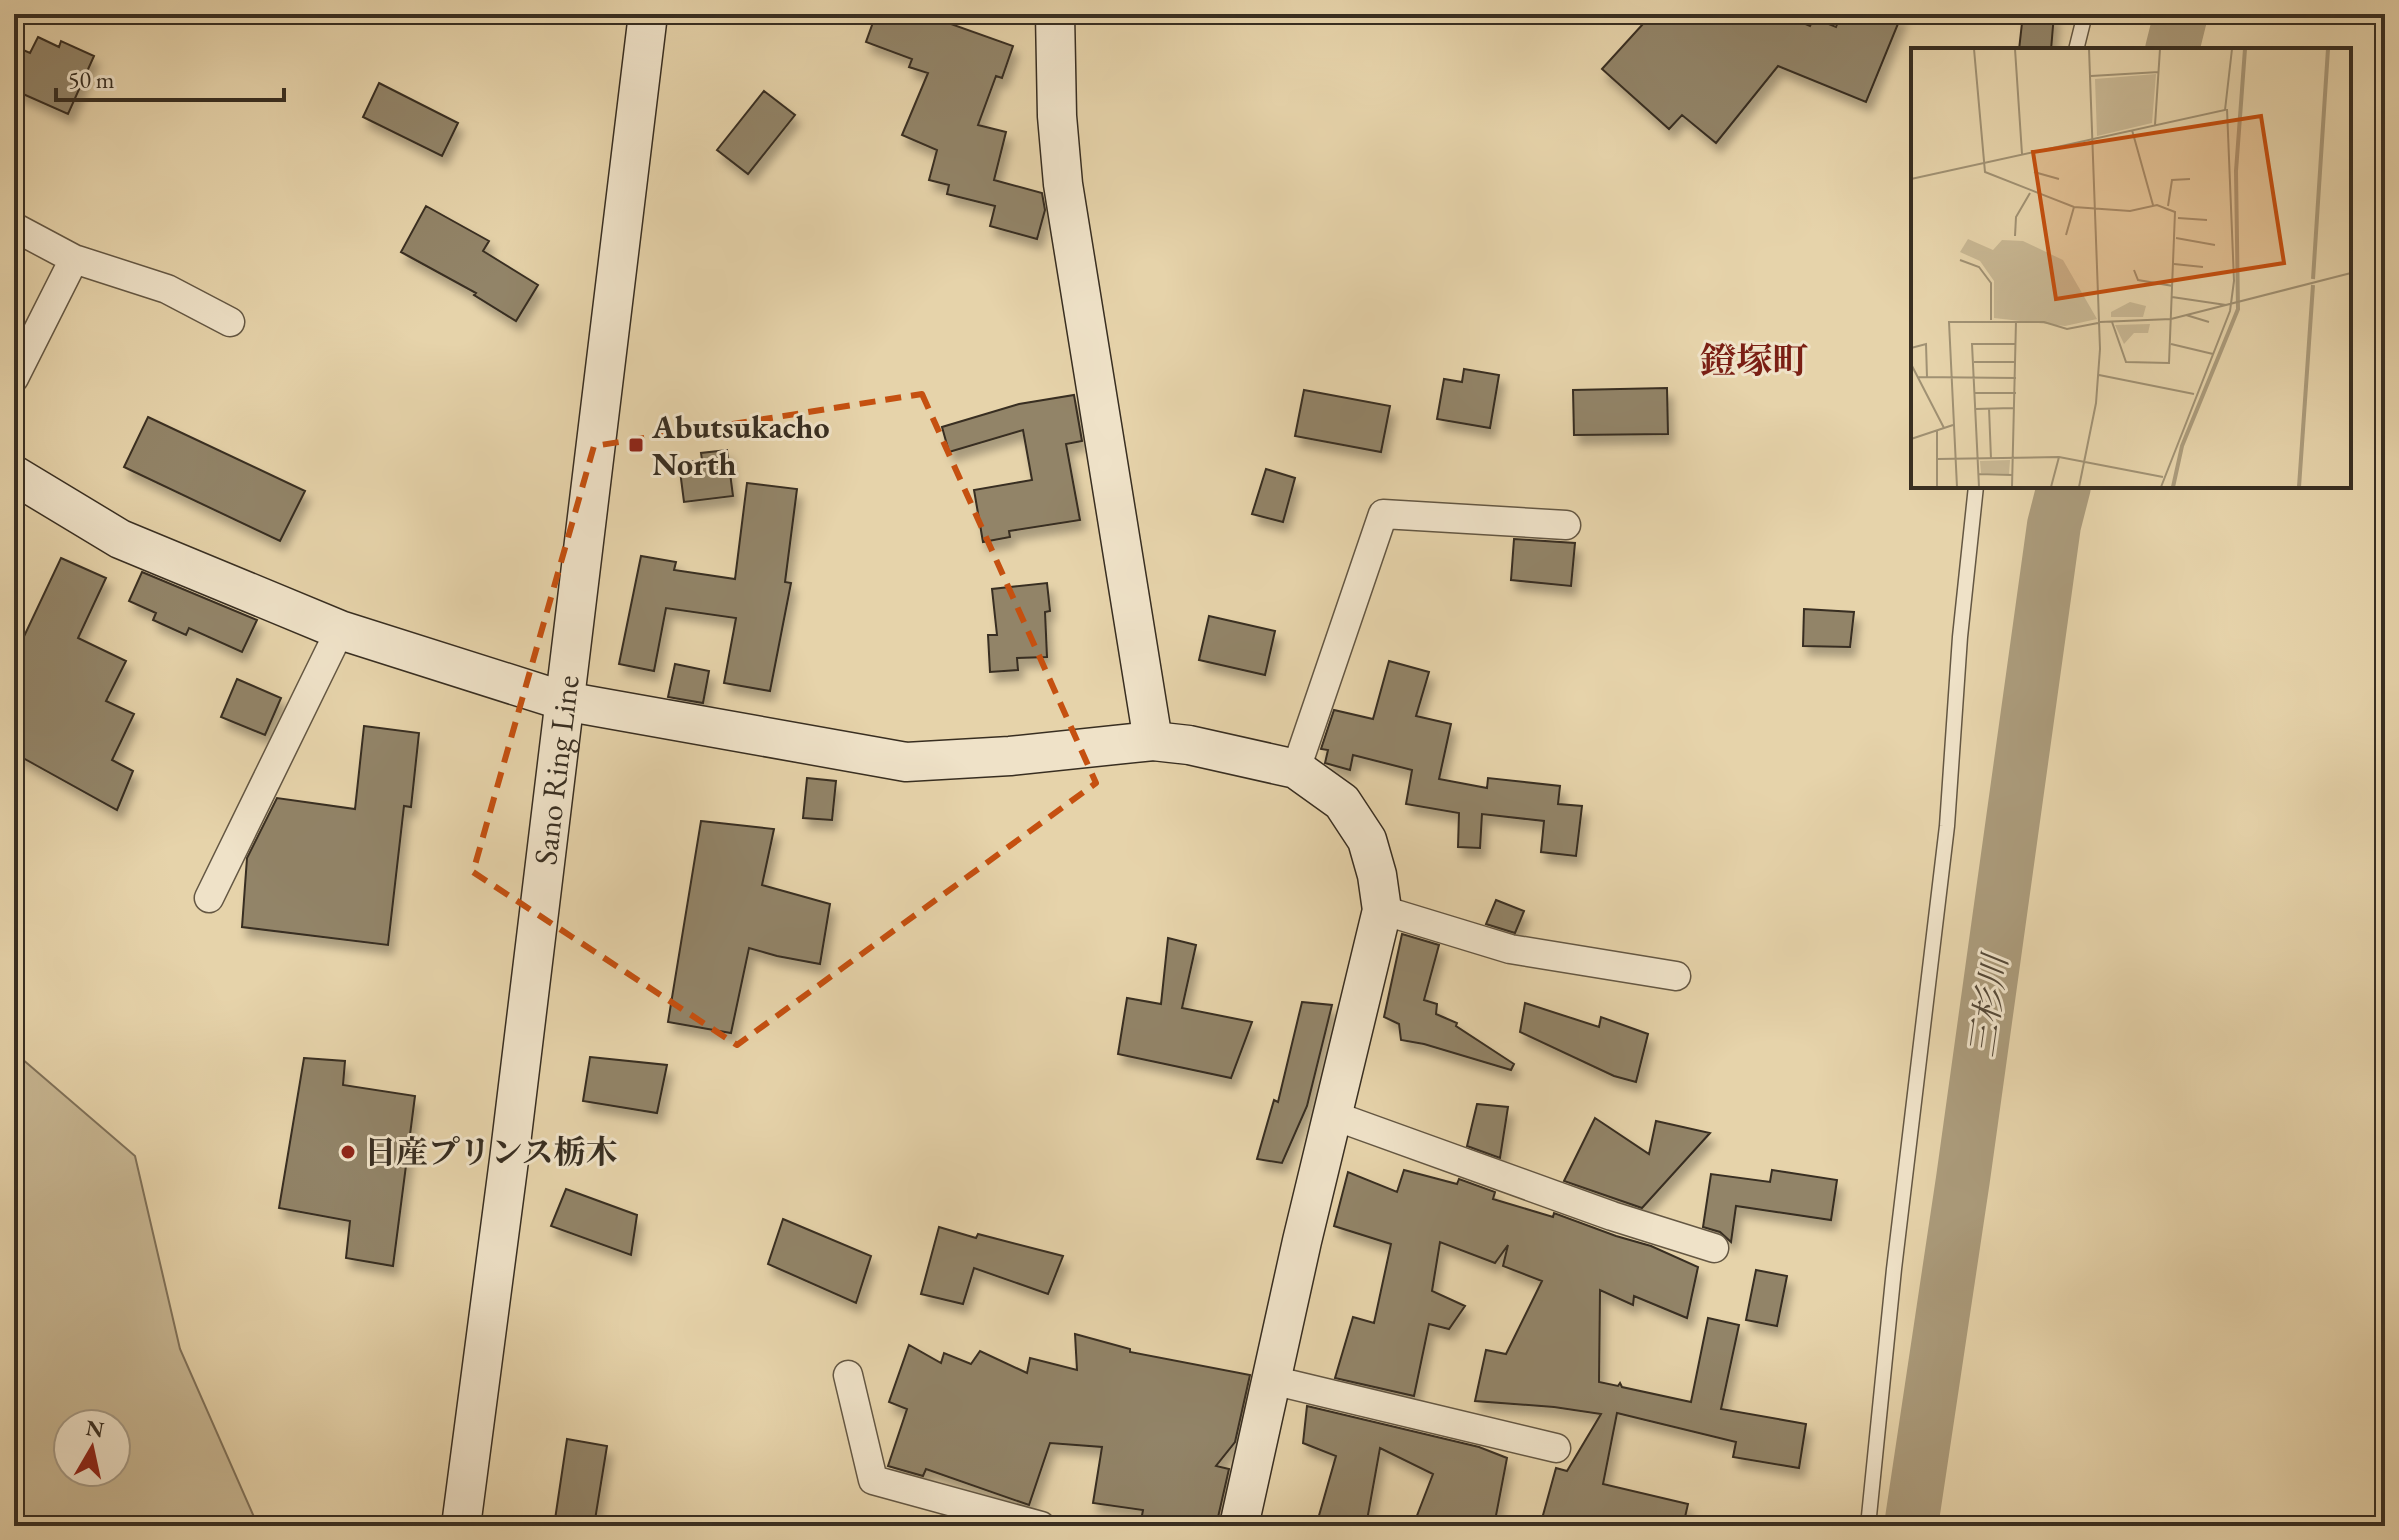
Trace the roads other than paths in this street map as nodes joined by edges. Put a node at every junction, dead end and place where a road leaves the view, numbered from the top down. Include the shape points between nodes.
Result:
1 (648, 14) edge
2 (1055, 14) edge
3 (2085, 14) edge
4 (2076, 48) edge
5 (14, 227) edge
6 (74, 259) junction
7 (230, 322) dead end
8 (14, 378) edge
9 (14, 475) edge
10 (1976, 488) edge
11 (1566, 525) dead end
12 (340, 630) junction
13 (564, 701) junction
14 (1153, 741) junction
15 (1296, 769) junction
16 (209, 898) dead end
17 (1382, 910) junction
18 (1676, 976) dead end
19 (1332, 1115) junction
20 (1714, 1248) dead end
21 (848, 1375) dead end
22 (1272, 1380) junction
23 (1556, 1448) dead end
24 (461, 1526) edge
25 (1041, 1526) edge
26 (1239, 1526) edge
27 (1868, 1526) edge

1 - 13 street, Sano Ring Line
2 - 14 street via 1063,184
3 - 4 lane
5 - 6 street
6 - 7 street via 167,289
6 - 8 street
9 - 12 street via 120,539
10 - 27 lane via 1947,826
11 - 15 street via 1383,514
12 - 13 street
12 - 16 street
13 - 14 street via 906,762
13 - 24 street, Sano Ring Line
14 - 15 street
15 - 17 street via 1342,802 1367,840
17 - 18 street via 1510,949
17 - 19 street
19 - 20 street
19 - 22 street
21 - 25 street via 873,1480
22 - 23 street
22 - 26 street

